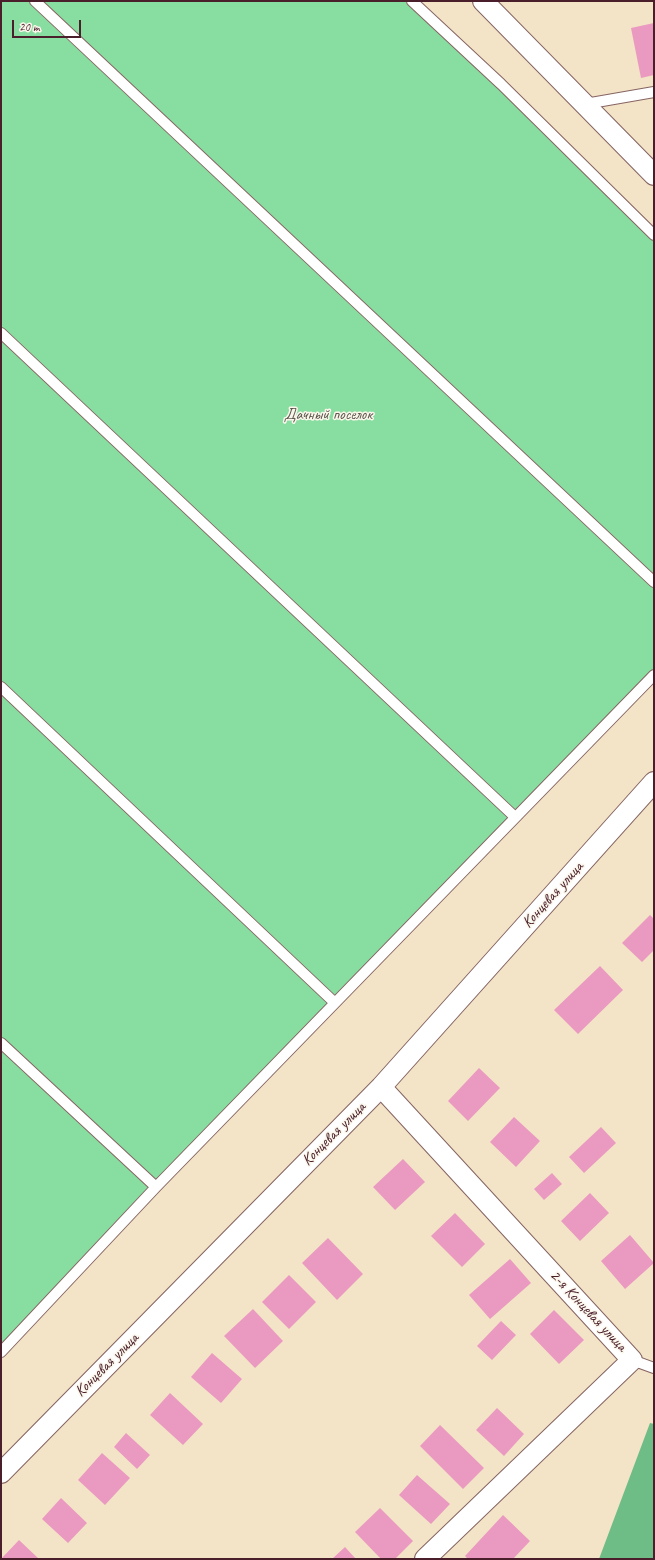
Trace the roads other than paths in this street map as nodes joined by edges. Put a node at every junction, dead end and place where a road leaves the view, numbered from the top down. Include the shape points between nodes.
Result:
1 (35, 1) edge
2 (412, 1) edge
3 (483, 1) edge
4 (654, 92) edge
5 (585, 104) junction
6 (654, 175) edge
7 (654, 235) edge
8 (1, 333) edge
9 (654, 582) edge
10 (654, 675) edge
11 (1, 687) edge
12 (654, 782) edge
13 (515, 817) junction
14 (335, 1003) junction
15 (1, 1043) edge
16 (381, 1087) junction
17 (156, 1187) junction
18 (1, 1352) edge
19 (632, 1360) junction
20 (654, 1368) edge
21 (1, 1473) edge
22 (425, 1559) edge

1 - 9 lane
2 - 7 lane via 501,84
3 - 5 street
4 - 5 lane
5 - 6 street
8 - 13 lane
10 - 13 lane
11 - 14 lane
12 - 16 street, Концевая улица
13 - 14 lane
14 - 17 lane
15 - 17 lane
16 - 19 street, 2-я Концевая улица
16 - 21 street, Концевая улица
17 - 18 lane
19 - 20 lane
19 - 22 street, 2-я Концевая улица

